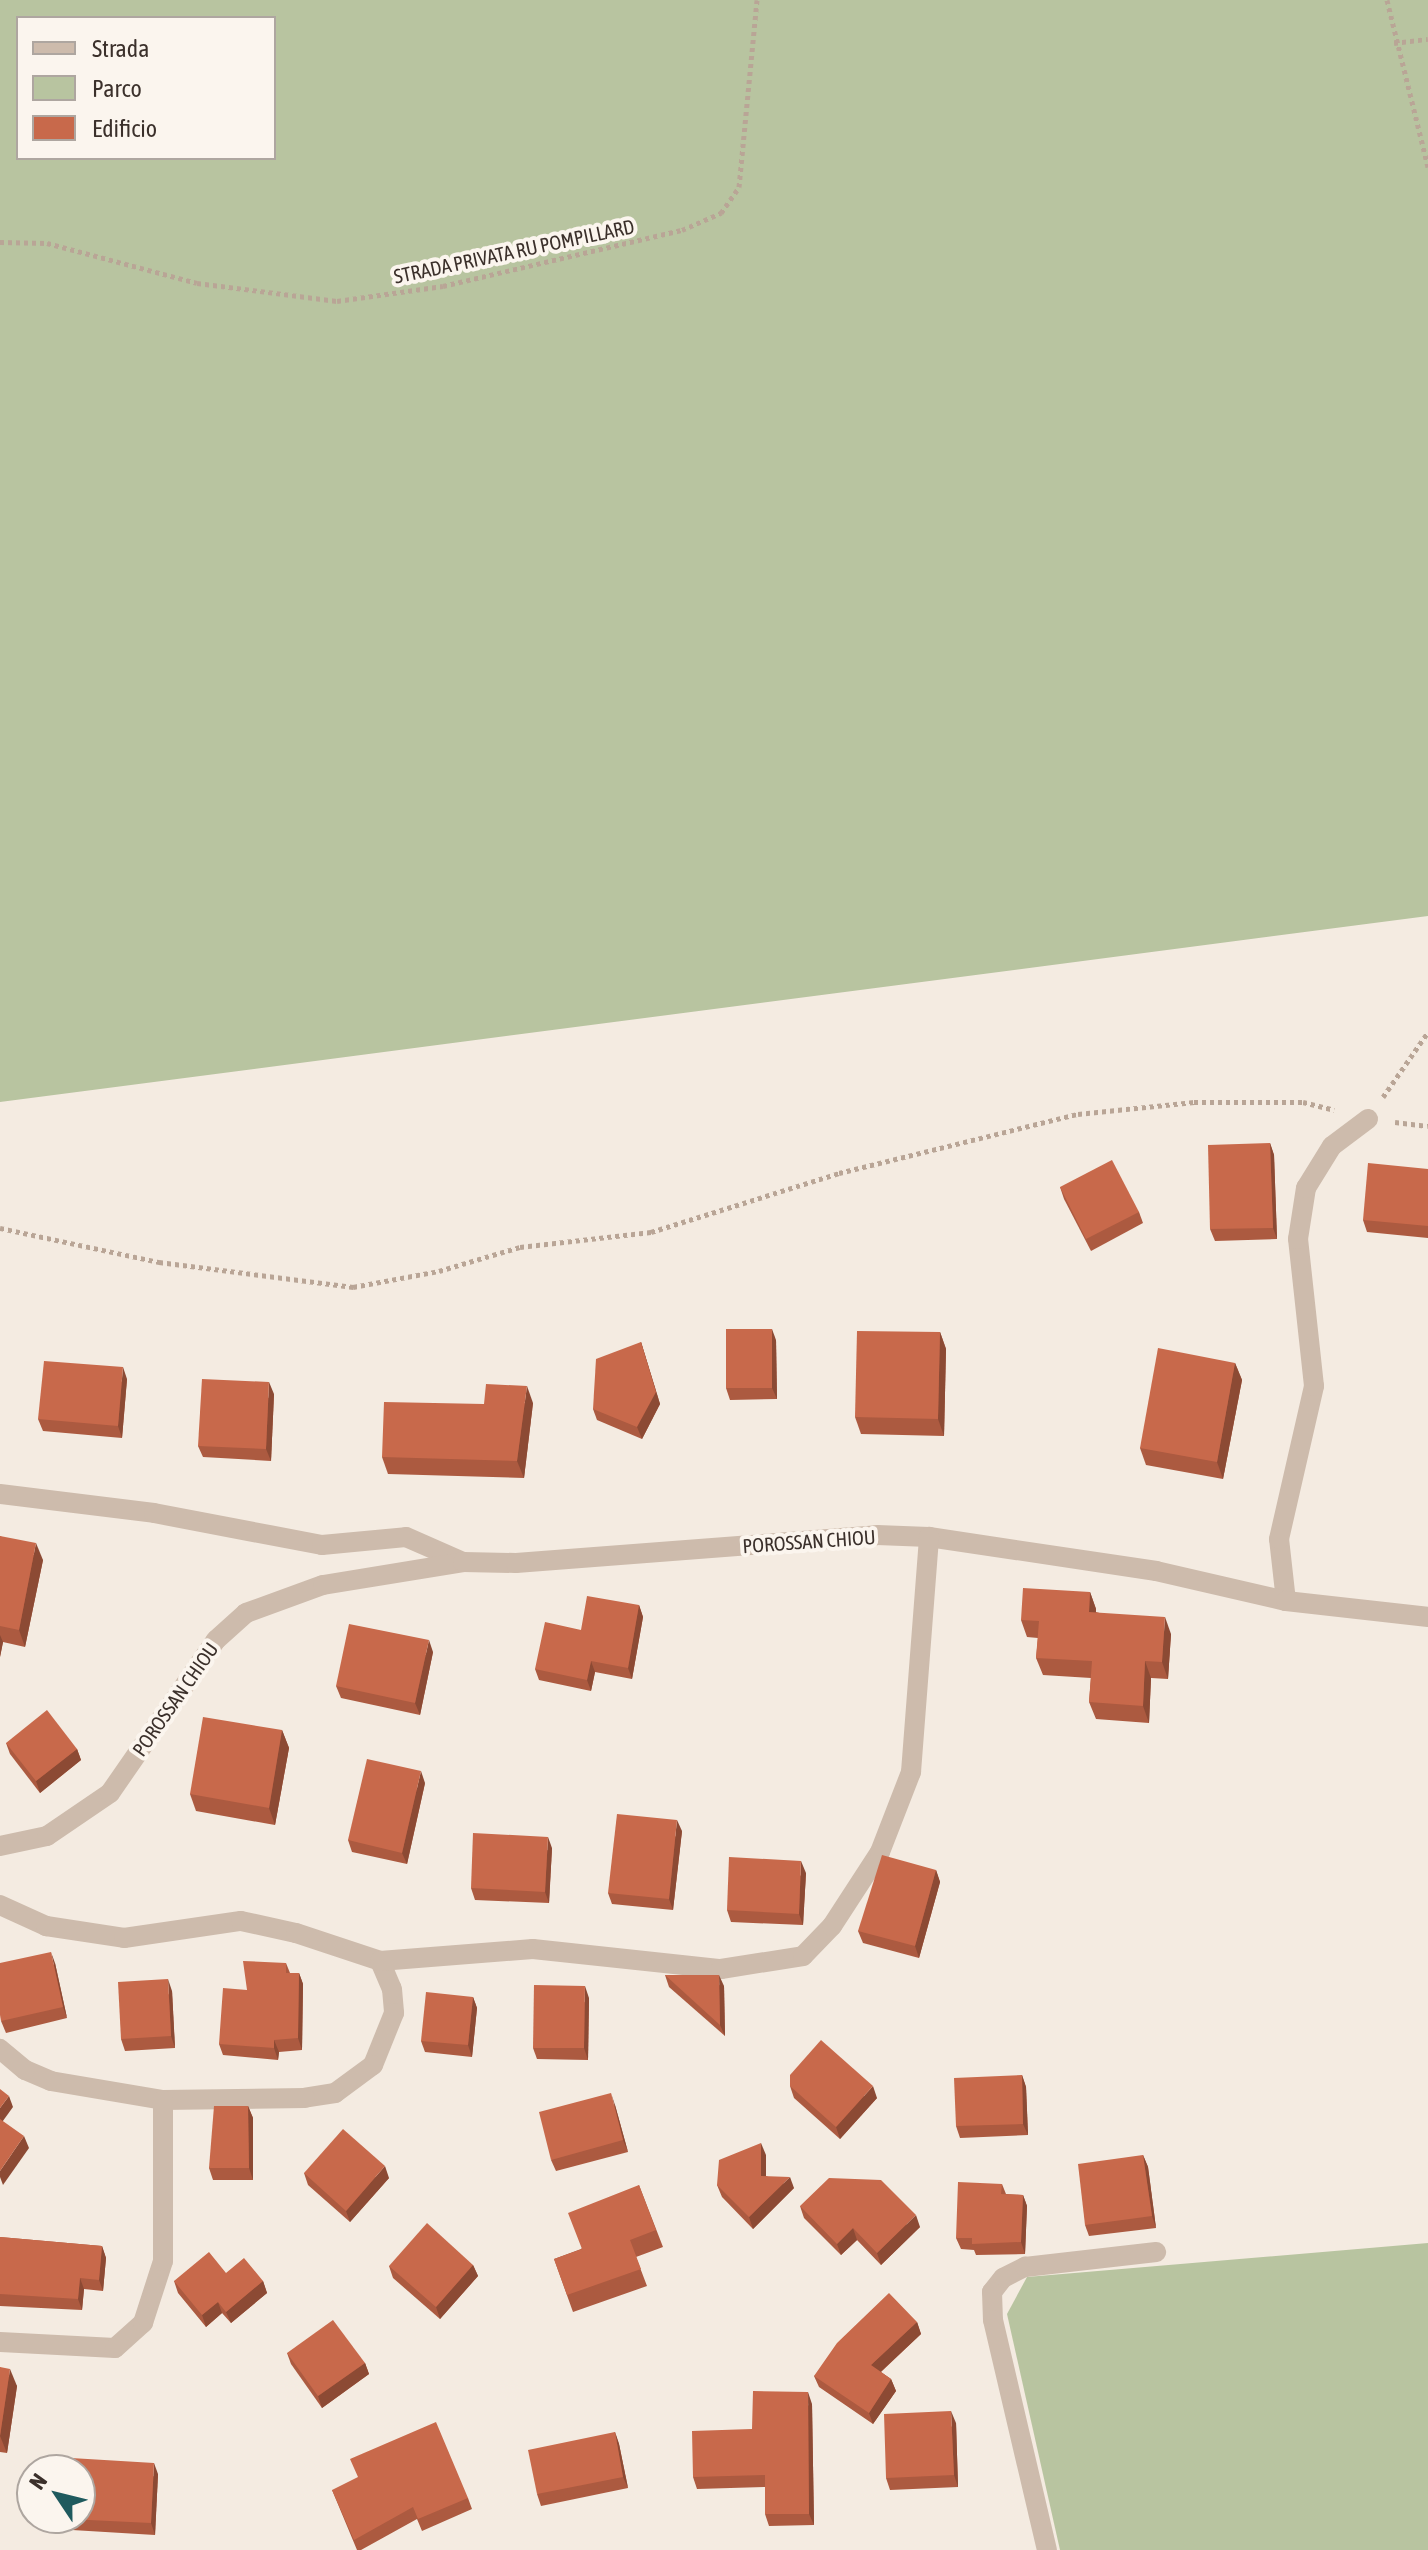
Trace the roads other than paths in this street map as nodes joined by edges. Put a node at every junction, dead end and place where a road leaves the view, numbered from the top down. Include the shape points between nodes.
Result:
1 (1368, 1119) road end
2 (0, 1494) edge
3 (929, 1537) junction
4 (463, 1562) junction
5 (1286, 1601) junction
6 (1428, 1617) edge
7 (0, 1846) edge
8 (0, 1905) edge
9 (380, 1961) junction
10 (0, 2049) edge
11 (163, 2100) junction
12 (1156, 2252) dead end
13 (0, 2342) edge
14 (1047, 2550) edge

1 - 5 street via 1332,1146 1306,1188 1298,1239 1314,1386 1281,1524
2 - 4 street, POROSSAN CHIOU via 154,1513 322,1545 406,1537
3 - 4 street, POROSSAN CHIOU via 877,1535 516,1563
3 - 5 street, POROSSAN CHIOU via 1156,1571
3 - 9 street via 911,1772 880,1852 832,1926 803,1956 721,1969 533,1949
4 - 7 street, POROSSAN CHIOU via 323,1585 246,1613 216,1640 110,1793 47,1836
5 - 6 street, POROSSAN CHIOU
8 - 9 street via 46,1926 124,1938 241,1921
9 - 11 street via 392,1989 394,2013 373,2065 335,2093
10 - 11 street via 25,2070 51,2081
11 - 13 street via 163,2261 143,2323 115,2348
12 - 14 street via 1025,2267 1003,2278 992,2292 993,2320

